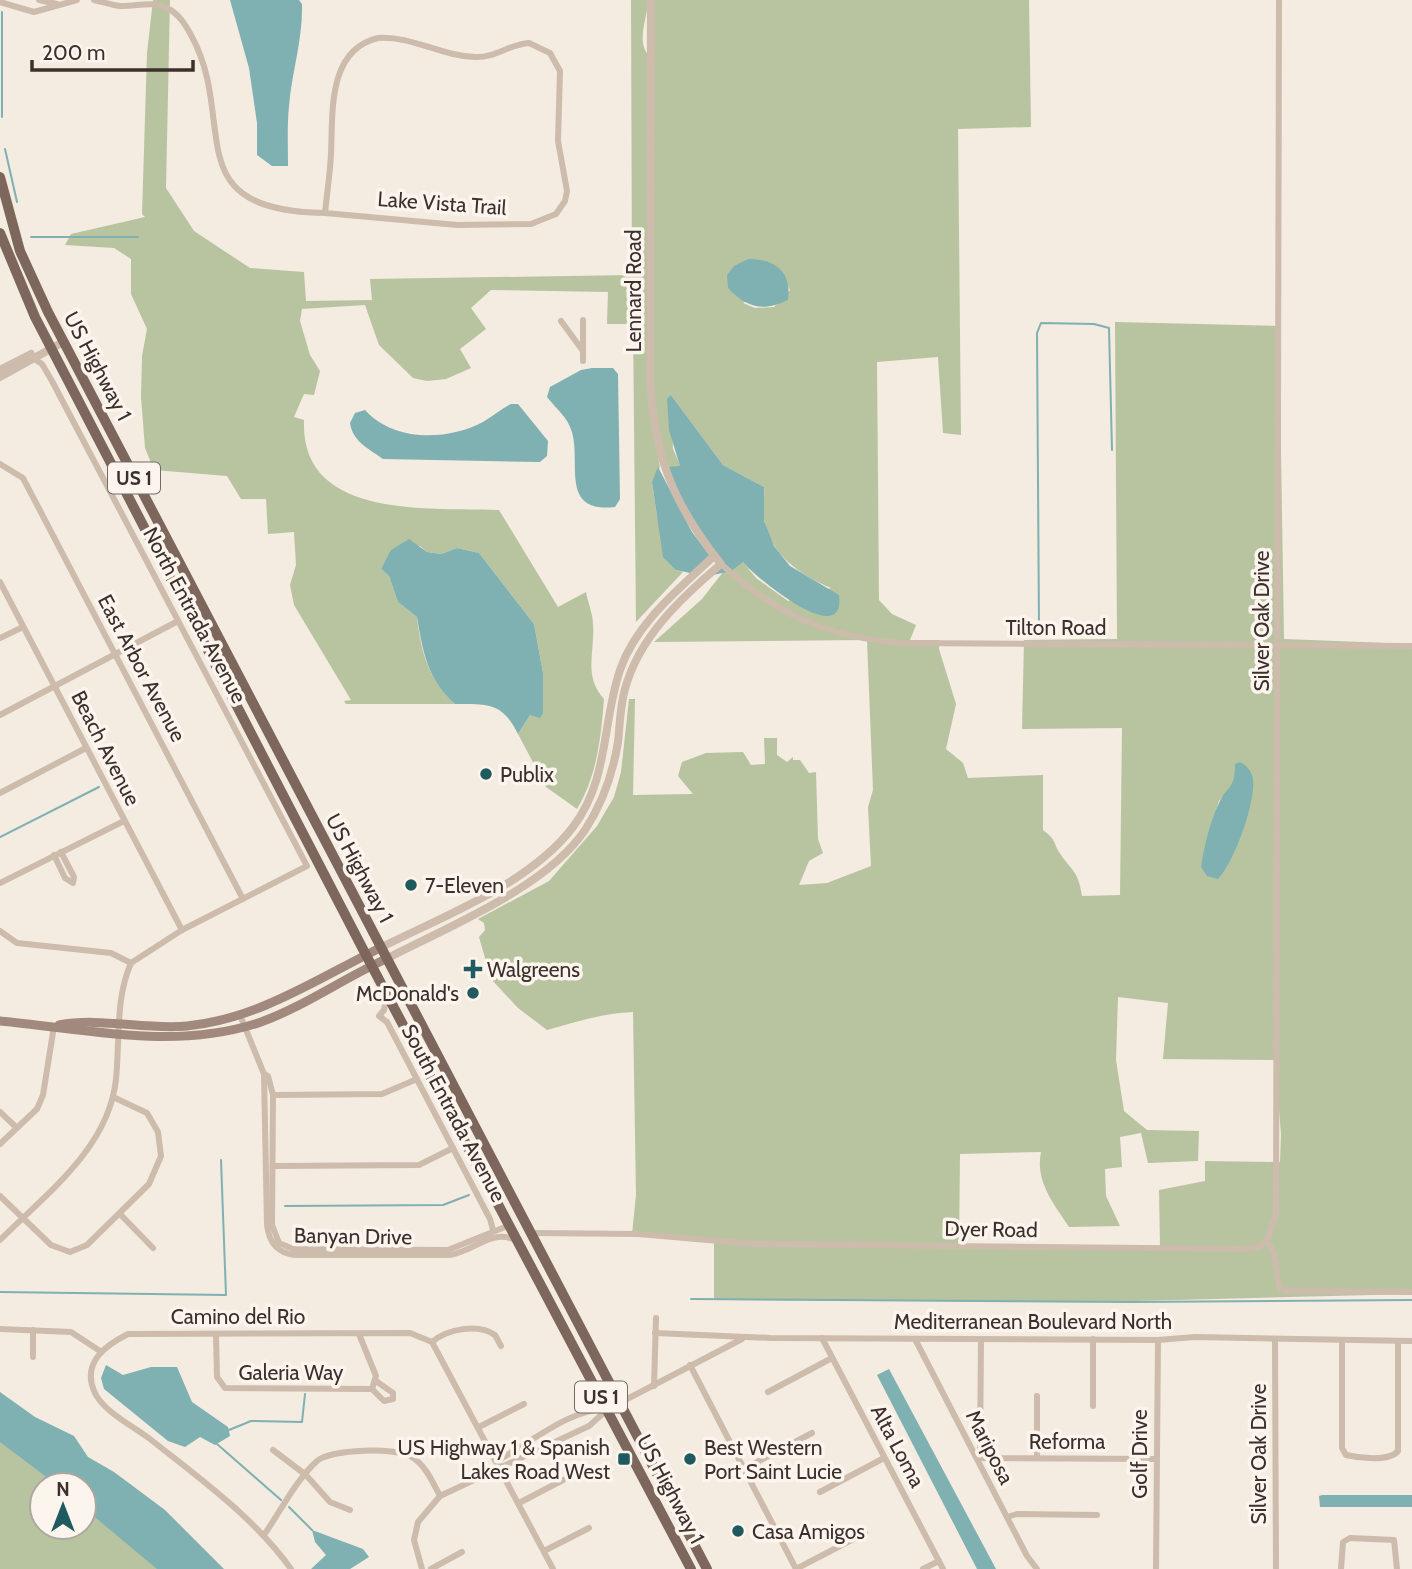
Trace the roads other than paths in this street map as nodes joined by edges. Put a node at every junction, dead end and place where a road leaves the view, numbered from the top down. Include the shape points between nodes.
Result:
1 (17, 0) edge
2 (39, 0) edge
3 (77, 0) edge
4 (94, 0) edge
5 (651, 0) edge
6 (1279, 0) edge
7 (1, 2) edge
8 (63, 4) junction
9 (0, 177) edge
10 (325, 213) junction
11 (0, 233) edge
12 (583, 320) dead end
13 (561, 321) dead end
14 (63, 342) junction
15 (51, 347) junction
16 (583, 351) junction
17 (34, 359) junction
18 (583, 360) dead end
19 (0, 370) edge
20 (64, 373) junction
21 (0, 377) edge
22 (52, 381) junction
23 (0, 464) edge
24 (714, 556) junction
25 (721, 564) junction
26 (0, 582) edge
27 (178, 621) junction
28 (23, 626) junction
29 (198, 630) junction
30 (0, 638) edge
31 (219, 641) junction
32 (1278, 646) junction
33 (1412, 646) edge
34 (209, 650) junction
35 (115, 654) junction
36 (232, 664) junction
37 (615, 685) junction
38 (55, 687) junction
39 (625, 689) junction
40 (0, 715) edge
41 (86, 748) junction
42 (0, 793) edge
43 (124, 821) junction
44 (0, 883) edge
45 (243, 899) junction
46 (182, 930) junction
47 (0, 931) edge
48 (380, 948) junction
49 (366, 955) junction
50 (386, 959) junction
51 (131, 963) junction
52 (372, 965) junction
53 (387, 995) junction
54 (240, 1015) junction
55 (0, 1021) edge
56 (54, 1026) junction
57 (243, 1026) junction
58 (119, 1029) junction
59 (264, 1074) junction
60 (417, 1079) junction
61 (435, 1085) junction
62 (273, 1095) junction
63 (113, 1097) junction
64 (0, 1112) edge
65 (17, 1128) junction
66 (0, 1144) edge
67 (453, 1148) junction
68 (272, 1166) junction
69 (0, 1196) edge
70 (270, 1201) junction
71 (502, 1211) junction
72 (120, 1214) junction
73 (22, 1218) junction
74 (510, 1225) junction
75 (493, 1230) junction
76 (529, 1233) junction
77 (483, 1239) junction
78 (0, 1240) edge
79 (518, 1241) junction
80 (1267, 1241) junction
81 (153, 1248) dead end
82 (538, 1250) junction
83 (1412, 1292) edge
84 (656, 1318) dead end
85 (0, 1329) edge
86 (33, 1330) junction
87 (654, 1333) junction
88 (216, 1334) junction
89 (359, 1334) junction
90 (745, 1338) junction
91 (822, 1338) junction
92 (915, 1339) junction
93 (1093, 1339) junction
94 (981, 1340) junction
95 (1158, 1340) junction
96 (1275, 1340) junction
97 (1342, 1341) junction
98 (1398, 1341) junction
99 (1412, 1341) edge
100 (432, 1342) junction
101 (501, 1346) dead end
102 (100, 1351) junction
103 (33, 1357) dead end
104 (832, 1358) junction
105 (690, 1365) junction
106 (376, 1381) junction
107 (654, 1386) junction
108 (372, 1389) junction
109 (768, 1392) dead end
110 (1037, 1396) dead end
111 (620, 1403) junction
112 (524, 1404) dead end
113 (1093, 1406) dead end
114 (608, 1409) junction
115 (479, 1427) junction
116 (812, 1433) dead end
117 (273, 1450) dead end
118 (884, 1458) junction
119 (977, 1458) junction
120 (1037, 1458) junction
121 (1156, 1459) junction
122 (498, 1468) junction
123 (744, 1469) junction
124 (306, 1475) junction
125 (563, 1480) dead end
126 (820, 1492) dead end
127 (440, 1496) junction
128 (519, 1503) junction
129 (350, 1510) dead end
130 (1097, 1515) dead end
131 (1007, 1517) junction
132 (589, 1528) dead end
133 (865, 1533) dead end
134 (264, 1535) junction
135 (544, 1551) junction
136 (462, 1552) dead end
137 (939, 1561) junction
138 (291, 1569) edge
139 (422, 1569) edge
140 (431, 1569) edge
141 (553, 1569) edge
142 (691, 1569) edge
143 (707, 1569) edge
144 (796, 1569) edge
145 (923, 1569) edge
146 (943, 1569) edge
147 (1037, 1569) edge
148 (1156, 1569) edge
149 (1276, 1569) edge
150 (1341, 1569) edge
151 (1397, 1569) edge

1 - 7 street
2 - 8 street
3 - 8 street
4 - 10 street, Lake Vista Trail via 121,6 157,4 179,17 202,60 214,142 230,182 249,198 270,206 295,213
5 - 24 street, Lennard Road via 650,375 654,434 679,504
6 - 32 street, Silver Oak Drive
7 - 8 street via 34,12
9 - 14 main road, US Highway 1 / US 1 via 20,251
10 - 10 street, Lake Vista Trail via 457,225 523,225 552,217 563,205 567,191 558,141 558,64 547,50 529,44 479,58 398,38 378,38 359,45 341,69 333,101
11 - 15 main road, US Highway 1 / US 1
12 - 16 street
13 - 16 street
14 - 15 street
14 - 31 main road, US Highway 1 / US 1
15 - 17 street
15 - 19 street
15 - 20 main road, US Highway 1 / US 1
16 - 18 street
17 - 21 street
17 - 22 street, North Entrada Avenue
20 - 22 street via 55,374
20 - 29 main road, US Highway 1 / US 1
22 - 27 street, North Entrada Avenue
23 - 35 street, East Arbor Avenue via 23,478
24 - 25 street, Lennard Road
24 - 37 street via 643,627
25 - 32 street, Tilton Road via 794,618 869,640
25 - 39 street via 655,630
26 - 28 street, Beach Avenue
27 - 35 street
27 - 45 street, North Entrada Avenue via 307,866
28 - 30 street
28 - 38 street, Beach Avenue
29 - 31 main road
29 - 34 main road, US Highway 1 / US 1
31 - 36 main road, US Highway 1 / US 1
32 - 33 street, Tilton Road
32 - 80 street, Silver Oak Drive via 1276,1214
34 - 36 main road
34 - 49 main road, US Highway 1 / US 1
35 - 38 street
35 - 45 street, East Arbor Avenue
36 - 48 main road, US Highway 1 / US 1
37 - 39 street
37 - 48 street via 600,773 579,817 560,843 510,881
38 - 40 street
38 - 41 street, Beach Avenue
39 - 50 street via 611,776 600,803 568,851 541,875
41 - 42 street
41 - 43 street, Beach Avenue
43 - 44 street
43 - 46 street, Beach Avenue
45 - 46 street
46 - 51 street
47 - 51 street via 17,943 111,953
48 - 49 main road
48 - 50 main road, US Highway 1 / US 1
49 - 52 main road, US Highway 1 / US 1
49 - 54 main road via 272,1004
50 - 52 main road
50 - 76 main road, US Highway 1 / US 1
51 - 58 street via 121,993
52 - 53 main road, US Highway 1 / US 1
52 - 57 main road via 275,1016
53 - 60 street, South Entrada Avenue via 379,1016 387,1021
53 - 61 main road, US Highway 1 / US 1
54 - 57 street, Banyan Drive
54 - 58 main road via 186,1026
55 - 56 main road
56 - 58 main road via 79,1032
56 - 65 street via 43,1095
57 - 58 main road via 186,1036
57 - 59 street, Banyan Drive
58 - 63 street
59 - 62 street, Banyan Drive
59 - 70 street, Banyan Drive
60 - 61 street
60 - 62 street via 382,1094
60 - 67 street, South Entrada Avenue
61 - 71 main road, US Highway 1 / US 1
62 - 68 street, Banyan Drive
63 - 72 street via 147,1113 161,1143 156,1175
63 - 73 street via 87,1152
64 - 65 street
65 - 66 street
67 - 68 street via 419,1165
67 - 75 street, South Entrada Avenue
68 - 70 street, Banyan Drive
69 - 73 street
70 - 77 street, Banyan Drive via 274,1236 290,1252 450,1252
71 - 74 main road, US Highway 1 / US 1
71 - 76 main road
72 - 73 street via 87,1245 70,1252 51,1245
72 - 81 street
73 - 78 street
74 - 75 street, Banyan Drive
74 - 79 main road, US Highway 1 / US 1
74 - 82 main road
75 - 77 street, Banyan Drive
76 - 80 street, Dyer Road via 638,1234 768,1244 1246,1249
76 - 82 main road, US Highway 1 / US 1
77 - 79 street, Banyan Drive via 500,1236
79 - 114 main road, US Highway 1 / US 1
80 - 83 street via 1284,1291
82 - 111 main road, US Highway 1 / US 1
84 - 87 street
85 - 86 street
86 - 102 street via 71,1332
86 - 103 street
87 - 90 street, Mediterranean Boulevard North
87 - 107 street
88 - 89 street, Camino del Rio
88 - 102 street, Camino del Rio via 128,1334
88 - 108 street, Galeria Way via 216,1373 225,1388
89 - 100 street, Camino del Rio via 410,1333
89 - 106 street, Galeria Way
90 - 91 street, Mediterranean Boulevard North
90 - 105 street
91 - 92 street, Mediterranean Boulevard North
91 - 104 street, Alta Loma
92 - 94 street, Mediterranean Boulevard North
92 - 119 street, Mariposa
93 - 94 street, Mediterranean Boulevard North
93 - 95 street, Mediterranean Boulevard North
93 - 113 street
94 - 119 street
95 - 96 street, Mediterranean Boulevard North
95 - 121 street, Golf Drive
96 - 97 street, Mediterranean Boulevard North
96 - 149 street, Silver Oak Drive
97 - 98 street, Mediterranean Boulevard North
97 - 98 street via 1342,1448 1346,1455 1356,1457 1388,1457 1398,1451
98 - 99 street, Mediterranean Boulevard North
100 - 101 street via 447,1331 484,1330 495,1335
100 - 115 street
102 - 134 street via 91,1376 94,1392 106,1406
104 - 109 street
104 - 118 street, Alta Loma
105 - 107 street
105 - 123 street
106 - 108 street, Galeria Way
106 - 108 street, Galeria Way via 393,1393 393,1399 384,1401
107 - 111 street
110 - 120 street
111 - 114 street
111 - 143 main road, US Highway 1 / US 1
112 - 115 street
114 - 122 street via 589,1426
114 - 122 street via 594,1408 563,1422 500,1459
114 - 142 main road, US Highway 1 / US 1
115 - 122 street
116 - 123 street
117 - 124 street
118 - 126 street
118 - 137 street, Alta Loma
119 - 120 street, Reforma
119 - 131 street, Mariposa
120 - 121 street, Reforma
121 - 148 street, Golf Drive
122 - 127 street
122 - 128 street
123 - 144 street
124 - 127 street via 318,1460 334,1453 400,1453 425,1469
124 - 129 street via 330,1502
124 - 134 street
125 - 128 street
127 - 139 street via 418,1522 414,1540
128 - 135 street
130 - 131 street
131 - 147 street, Mariposa
132 - 135 street
133 - 144 street
134 - 138 street
135 - 141 street
136 - 140 street
137 - 145 street
137 - 146 street, Alta Loma
150 - 151 street via 1342,1545 1350,1538 1395,1540

